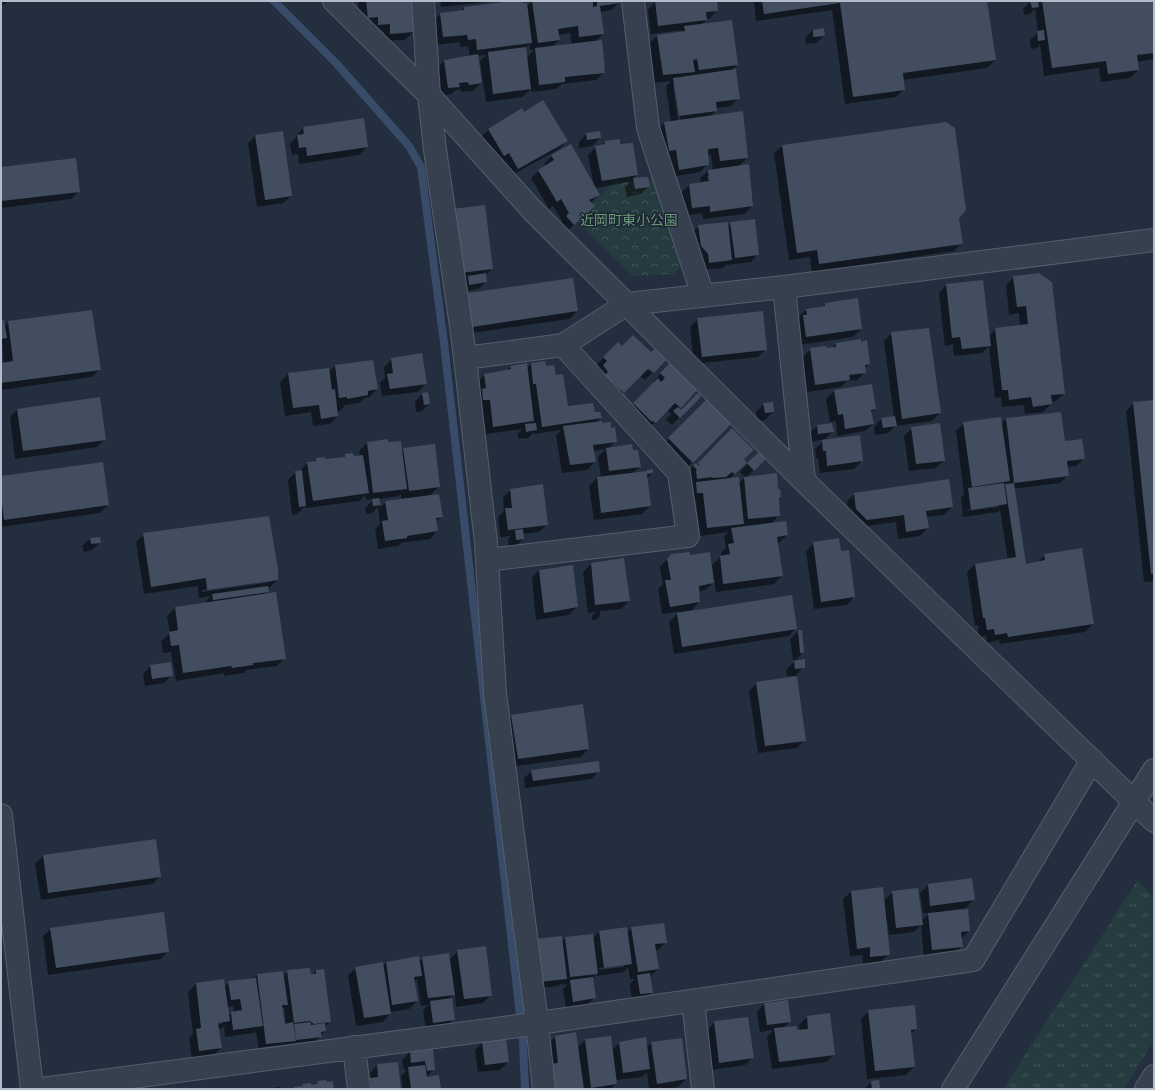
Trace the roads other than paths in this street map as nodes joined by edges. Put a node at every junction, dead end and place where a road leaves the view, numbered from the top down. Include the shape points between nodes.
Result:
1 (334, 1) edge
2 (423, 1) edge
3 (633, 1) edge
4 (429, 95) junction
5 (1154, 240) edge
6 (784, 287) junction
7 (702, 296) junction
8 (627, 304) junction
9 (563, 345) junction
10 (465, 358) junction
11 (804, 481) junction
12 (487, 560) junction
13 (1092, 760) junction
14 (1154, 770) edge
15 (1134, 801) junction
16 (1, 815) edge
17 (1154, 821) edge
18 (693, 1001) junction
19 (537, 1023) junction
20 (354, 1047) junction
21 (1154, 1076) edge
22 (32, 1089) edge
23 (42, 1089) edge
24 (359, 1089) edge
25 (544, 1089) edge
26 (703, 1089) edge
27 (953, 1089) edge
28 (1146, 1089) edge

1 - 4 street
2 - 4 street
3 - 7 street via 648,128
4 - 8 street via 533,211
4 - 10 street
5 - 6 street
6 - 7 street
6 - 11 street
7 - 8 street
8 - 9 street
8 - 11 street
9 - 10 street
9 - 12 street via 679,473 688,536
10 - 12 street
11 - 13 street
12 - 19 street via 495,693
13 - 15 street
13 - 18 street via 973,960
14 - 15 street
15 - 17 street
15 - 27 street
16 - 22 street
18 - 19 street
18 - 26 street
19 - 20 street
19 - 25 street
20 - 23 street
20 - 24 street
21 - 28 street

